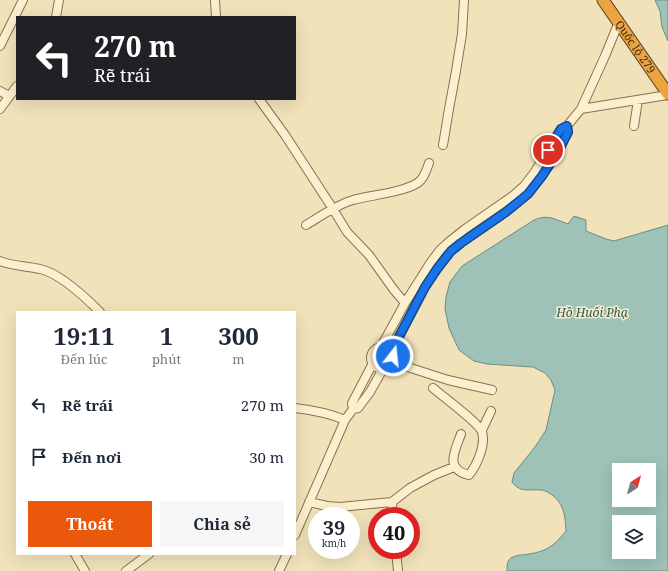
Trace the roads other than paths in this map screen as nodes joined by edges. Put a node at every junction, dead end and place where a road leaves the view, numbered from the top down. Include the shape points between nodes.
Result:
1 (23, 0) edge
2 (59, 0) edge
3 (215, 0) edge
4 (464, 0) edge
5 (602, 0) edge
6 (56, 16) edge
7 (216, 16) edge
8 (619, 22) junction
9 (0, 46) edge
10 (16, 87) edge
11 (0, 91) edge
12 (668, 94) edge
13 (9, 96) junction
14 (260, 100) edge
15 (638, 100) junction
16 (0, 109) edge
17 (581, 109) junction
18 (567, 126) junction
19 (634, 126) dead end
20 (443, 145) dead end
21 (429, 163) dead end
22 (333, 209) junction
23 (306, 225) dead end
24 (0, 261) edge
25 (405, 303) junction
26 (99, 311) edge
27 (381, 347) junction
28 (391, 352) junction
29 (392, 362) junction
30 (373, 363) junction
31 (383, 369) junction
32 (433, 388) dead end
33 (492, 390) dead end
34 (296, 408) edge
35 (353, 409) junction
36 (492, 411) dead end
37 (345, 420) junction
38 (482, 430) junction
39 (461, 434) dead end
40 (454, 467) junction
41 (309, 502) junction
42 (392, 502) junction
43 (392, 507) edge
44 (296, 533) edge
45 (76, 555) edge
46 (148, 555) edge
47 (287, 555) edge
48 (396, 559) joint
49 (85, 571) edge
50 (126, 571) edge
51 (279, 571) edge
52 (398, 571) edge
53 (404, 571) edge

1 - 9 street
2 - 6 street
3 - 7 street
4 - 20 street via 462,34
5 - 8 highway, Quốc lộ 279
8 - 12 highway, Quốc lộ 279
8 - 17 street
10 - 13 street
11 - 13 street
12 - 15 street
13 - 16 street
14 - 22 street
15 - 17 street
15 - 19 street
17 - 18 street
18 - 25 street via 561,129 524,186 440,250
18 - 28 street via 568,132 559,150 528,194 451,251 425,287
21 - 22 street via 421,180 410,187 353,200
22 - 23 street
22 - 25 street via 347,232 369,255
24 - 26 street via 51,272 74,288
25 - 27 street
27 - 28 street
27 - 30 street via 372,353
28 - 29 street
29 - 31 street
29 - 33 street via 448,380
30 - 31 street
30 - 35 street via 352,404
31 - 35 street via 358,408
32 - 38 street
34 - 37 street
35 - 37 street
36 - 38 street
37 - 41 street
38 - 40 street via 483,441 469,475
39 - 40 street via 452,460
40 - 42 street via 410,488
41 - 42 street via 340,507
41 - 44 street
42 - 43 street
45 - 49 street
46 - 50 street
47 - 51 street
48 - 52 street
48 - 53 street

